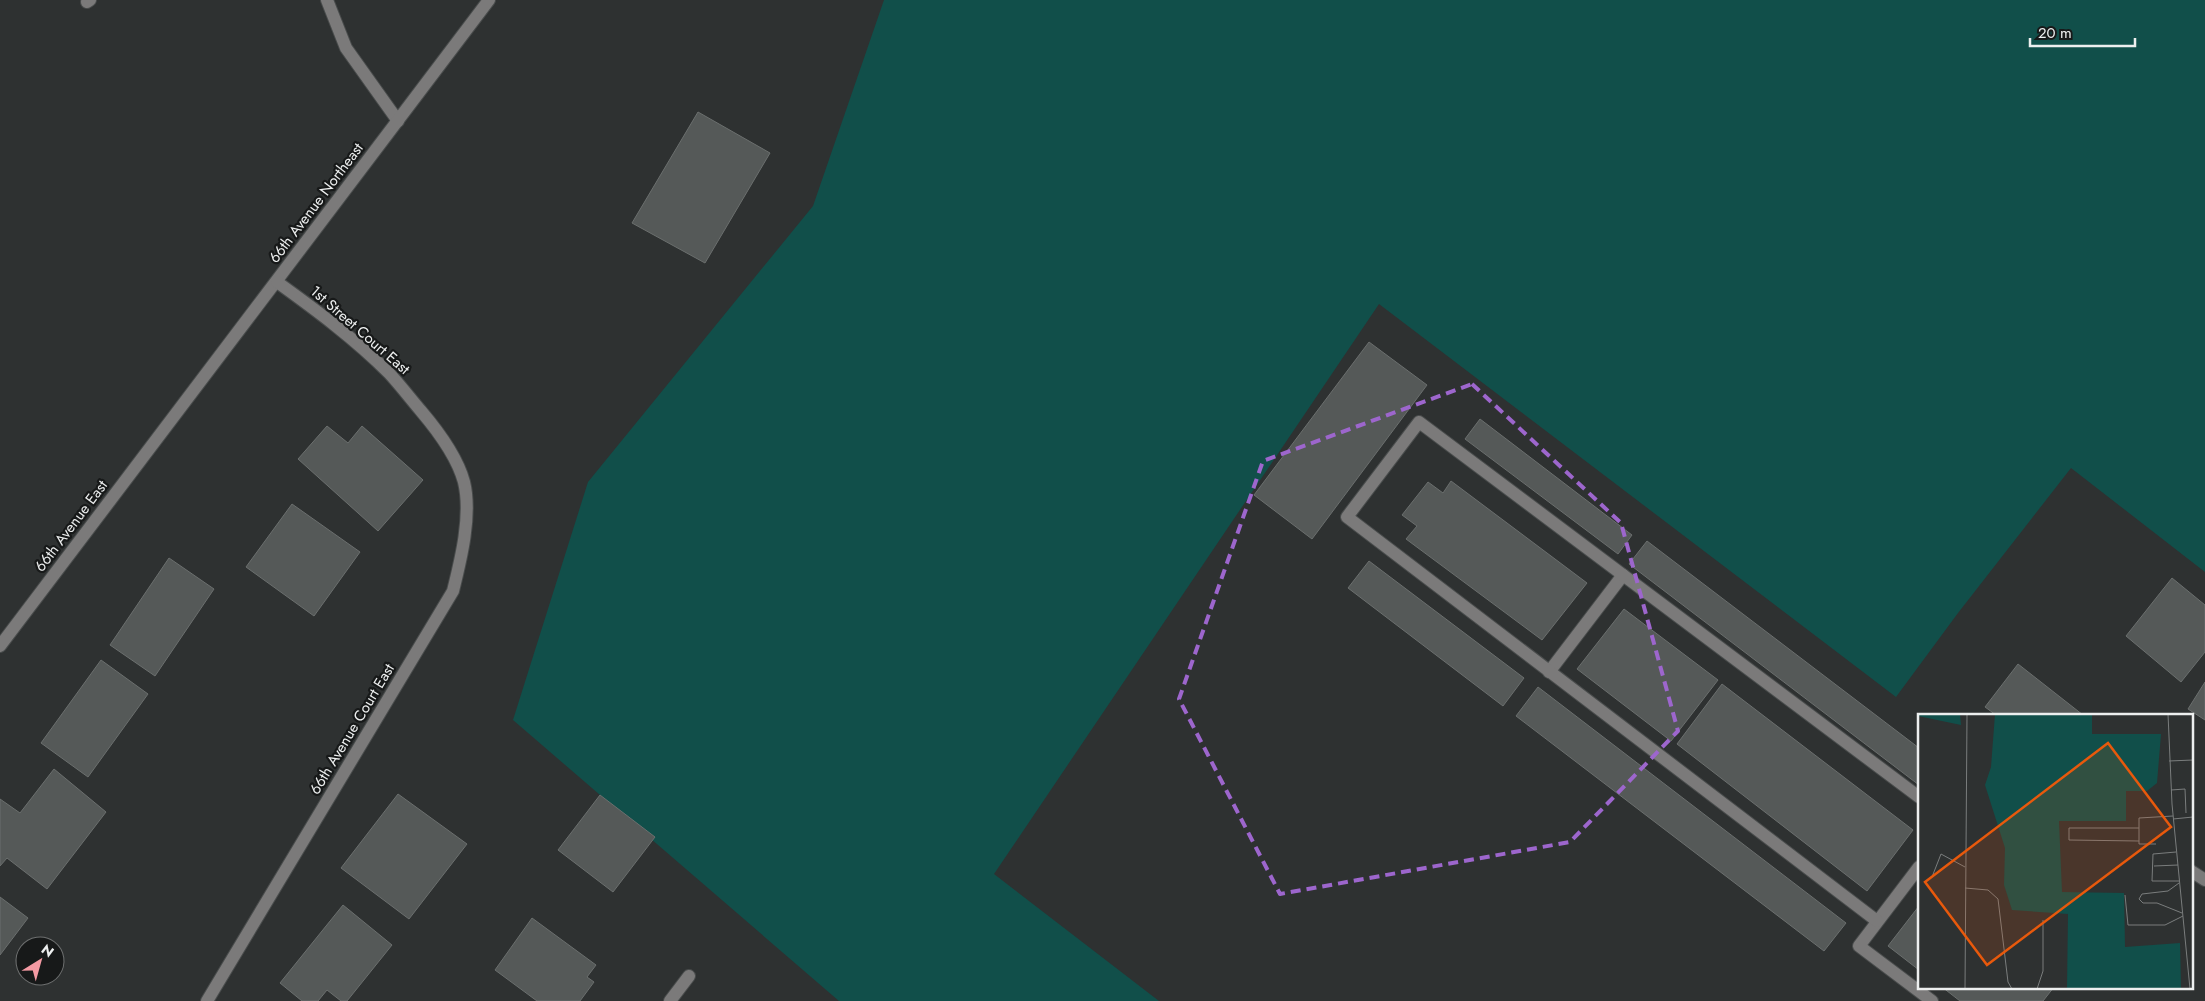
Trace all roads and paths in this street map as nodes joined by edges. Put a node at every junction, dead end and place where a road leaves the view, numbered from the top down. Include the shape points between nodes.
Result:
1 (327, 0) edge
2 (489, 0) edge
3 (398, 121) junction
4 (277, 282) junction
5 (168, 425) joint
6 (453, 456) joint
7 (1623, 574) junction
8 (0, 646) edge
9 (1549, 672) junction
10 (1918, 796) edge
11 (1918, 868) edge
12 (2192, 872) edge
13 (2205, 880) edge
14 (1877, 921) junction
15 (689, 976) dead end
16 (207, 1001) edge
17 (670, 1001) edge
18 (1932, 1001) edge

1 - 3 street via 346,48
2 - 3 street, 66th Avenue Northeast
3 - 4 street, 66th Avenue Northeast
4 - 5 street, 66th Avenue Northeast
4 - 6 street, 1st Street Court East via 322,314 389,373 435,427
5 - 8 street, 66th Avenue East
6 - 16 street, 66th Avenue Court East via 464,482 466,515 463,551 453,591
7 - 9 street
7 - 9 street via 1419,422 1371,485 1347,517
7 - 10 street
9 - 14 street
11 - 14 street
12 - 13 street
14 - 18 street via 1859,946
15 - 17 street

